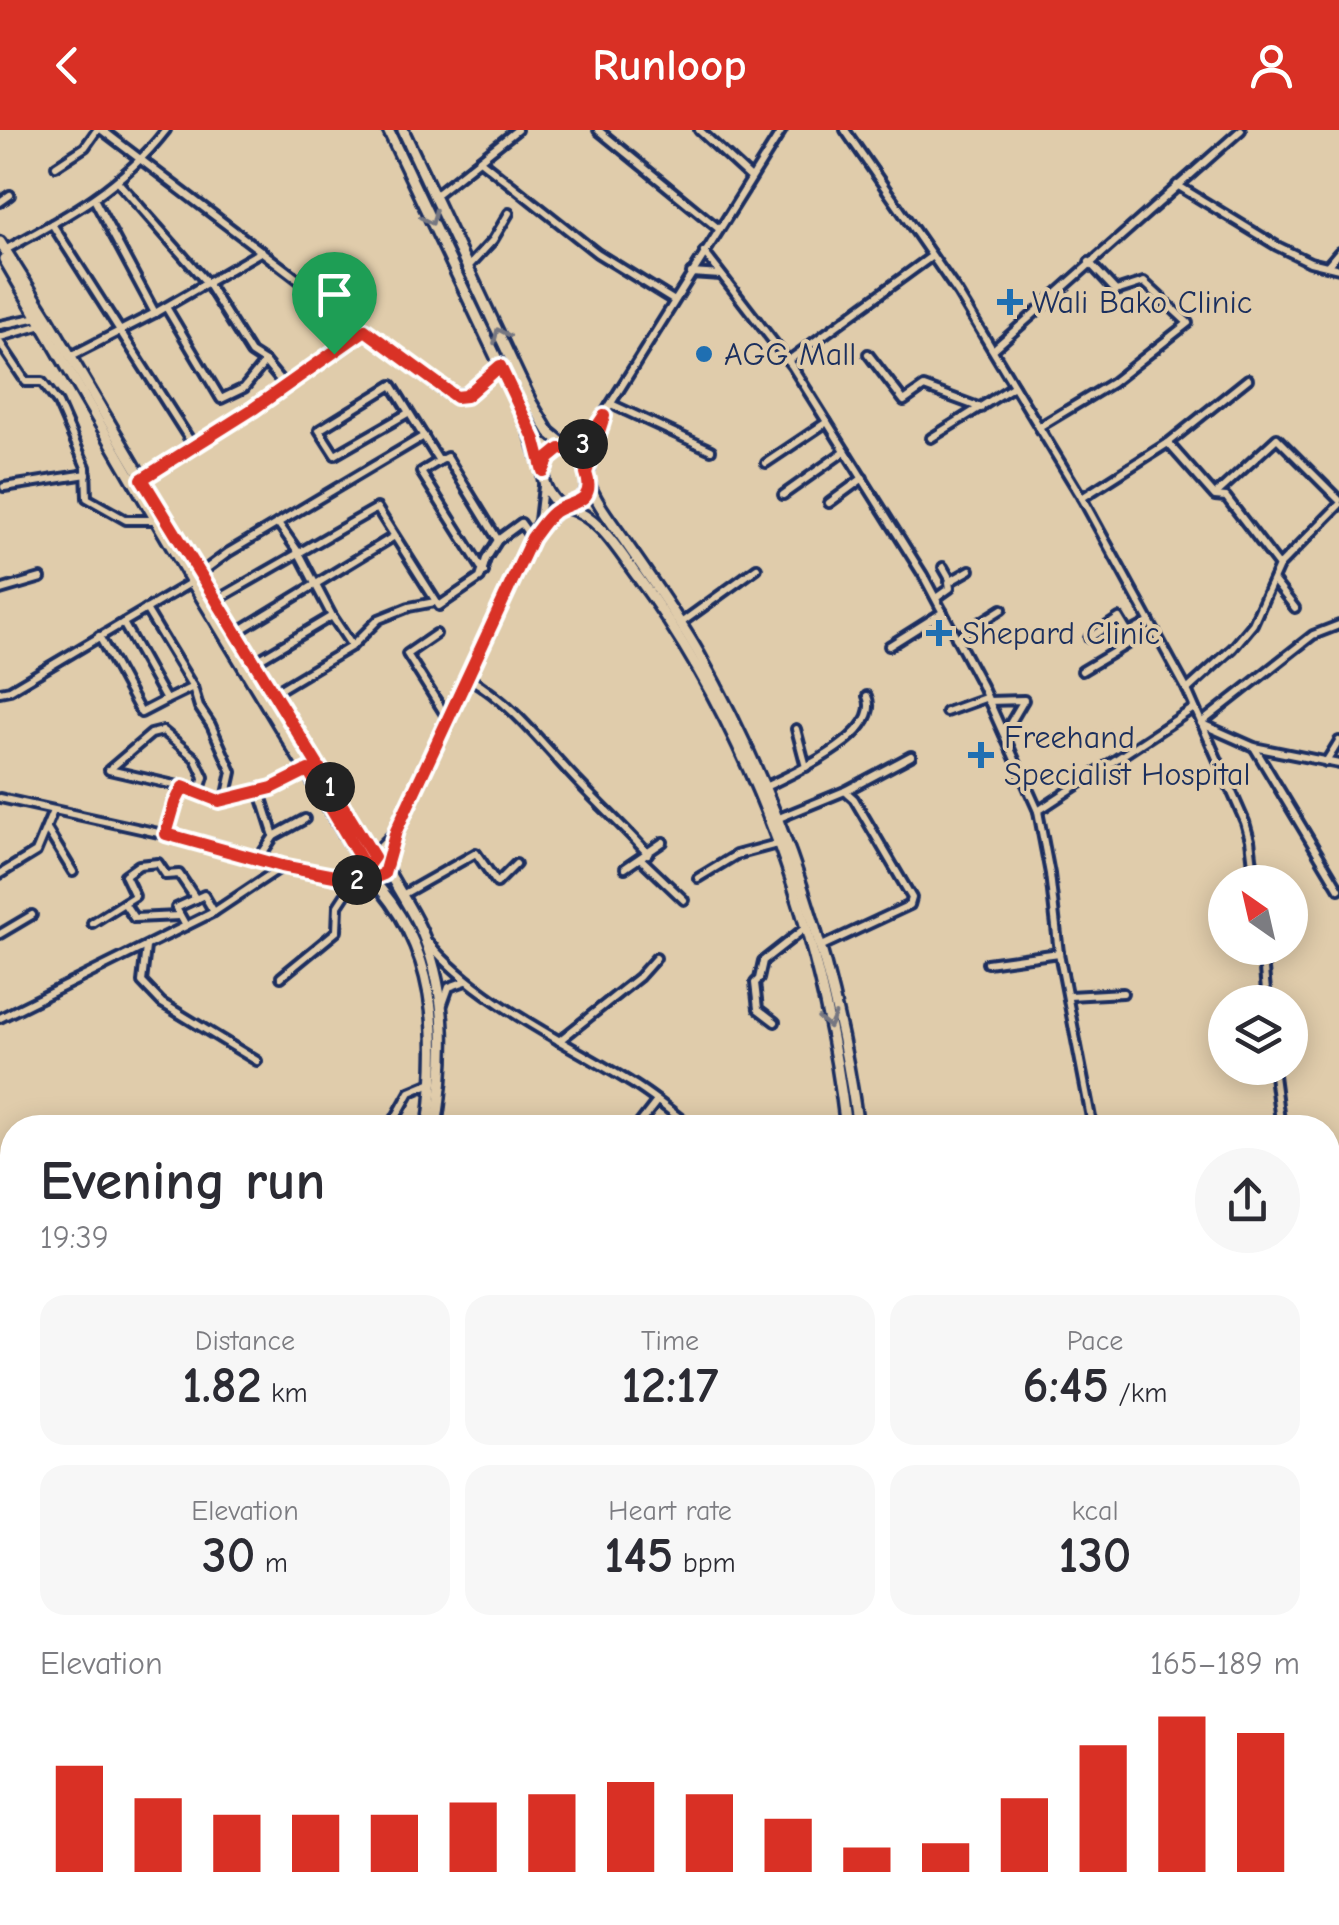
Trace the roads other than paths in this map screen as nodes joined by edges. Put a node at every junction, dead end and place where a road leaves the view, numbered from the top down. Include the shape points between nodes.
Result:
1 (100, 130) edge
2 (166, 130) edge
3 (388, 130) edge
4 (404, 130) edge
5 (516, 130) edge
6 (598, 130) edge
7 (700, 130) edge
8 (782, 130) edge
9 (845, 130) edge
10 (1241, 130) edge
11 (142, 161) junction
12 (481, 161) junction
13 (56, 166) dead end
14 (751, 178) junction
15 (118, 182) junction
16 (1176, 185) junction
17 (10, 196) dead end
18 (434, 196) junction
19 (94, 199) junction
20 (0, 202) edge
21 (509, 213) dead end
22 (52, 224) junction
23 (718, 229) junction
24 (2, 248) edge
25 (262, 251) junction
26 (704, 252) junction
27 (1339, 252) edge
28 (932, 256) junction
29 (1089, 262) junction
30 (1328, 265) junction
31 (468, 267) junction
32 (1339, 268) edge
33 (691, 273) junction
34 (722, 276) junction
35 (208, 284) junction
36 (673, 300) junction
37 (166, 307) junction
38 (155, 314) junction
39 (44, 318) junction
40 (0, 325) edge
41 (365, 330) junction
42 (118, 331) junction
43 (0, 340) edge
44 (994, 349) junction
45 (3, 352) edge
46 (868, 354) dead end
47 (71, 356) junction
48 (788, 361) junction
49 (265, 362) junction
50 (500, 366) junction
51 (1248, 380) dead end
52 (285, 386) junction
53 (1014, 386) junction
54 (611, 404) junction
55 (980, 408) junction
56 (408, 412) junction
57 (604, 416) junction
58 (827, 422) junction
59 (1039, 427) junction
60 (424, 436) junction
61 (931, 438) dead end
62 (1168, 443) junction
63 (194, 444) junction
64 (571, 448) junction
65 (711, 450) dead end
66 (845, 451) junction
67 (439, 460) junction
68 (766, 463) dead end
69 (589, 469) junction
70 (543, 471) junction
71 (86, 474) junction
72 (864, 478) junction
73 (142, 479) junction
74 (588, 481) junction
75 (543, 486) junction
76 (4, 487) dead end
77 (782, 495) dead end
78 (1214, 496) junction
79 (1082, 498) junction
80 (1339, 502) edge
81 (829, 504) dead end
82 (564, 508) junction
83 (155, 520) junction
84 (278, 523) junction
85 (393, 537) junction
86 (532, 538) junction
87 (498, 540) junction
88 (299, 553) junction
89 (1279, 566) junction
90 (943, 567) dead end
91 (757, 568) dead end
92 (970, 570) dead end
93 (484, 572) junction
94 (42, 578) dead end
95 (195, 578) junction
96 (1273, 580) junction
97 (951, 581) junction
98 (316, 584) junction
99 (0, 590) edge
100 (936, 598) junction
101 (215, 601) junction
102 (435, 602) junction
103 (1295, 608) dead end
104 (146, 609) junction
105 (1002, 609) dead end
106 (943, 612) junction
107 (332, 616) junction
108 (681, 622) junction
109 (1150, 622) junction
110 (124, 623) junction
111 (1339, 624) edge
112 (234, 634) junction
113 (436, 634) dead end
114 (1128, 634) junction
115 (98, 636) junction
116 (956, 638) junction
117 (1089, 638) dead end
118 (352, 646) junction
119 (888, 646) dead end
120 (253, 663) junction
121 (1082, 671) dead end
122 (469, 678) junction
123 (193, 687) junction
124 (1187, 690) junction
125 (0, 692) edge
126 (272, 694) junction
127 (866, 696) dead end
128 (986, 699) junction
129 (166, 700) junction
130 (1194, 708) junction
131 (946, 712) dead end
132 (449, 720) junction
133 (1201, 723) junction
134 (796, 729) dead end
135 (1004, 735) junction
136 (1339, 740) edge
137 (1254, 746) junction
138 (911, 756) dead end
139 (1326, 762) junction
140 (1339, 764) edge
141 (806, 767) junction
142 (308, 770) junction
143 (183, 787) junction
144 (766, 787) junction
145 (258, 790) junction
146 (845, 792) junction
147 (199, 794) junction
148 (0, 798) edge
149 (226, 799) junction
150 (53, 811) junction
151 (1038, 811) junction
152 (779, 818) junction
153 (305, 819) dead end
154 (48, 830) junction
155 (396, 831) junction
156 (166, 834) junction
157 (274, 836) junction
158 (663, 842) dead end
159 (777, 844) junction
160 (645, 856) junction
161 (375, 857) junction
162 (259, 858) junction
163 (516, 864) dead end
164 (1252, 865) edge
165 (282, 866) junction
166 (387, 867) junction
167 (624, 868) dead end
168 (74, 872) dead end
169 (368, 873) junction
170 (0, 874) edge
171 (698, 878) dead end
172 (355, 880) junction
173 (1339, 889) edge
174 (401, 896) junction
175 (196, 899) junction
176 (684, 900) dead end
177 (124, 903) junction
178 (214, 912) junction
179 (32, 915) dead end
180 (179, 916) junction
181 (92, 923) dead end
182 (186, 926) junction
183 (806, 928) junction
184 (0, 934) edge
185 (424, 936) junction
186 (146, 945) junction
187 (822, 946) junction
188 (1059, 953) junction
189 (656, 958) dead end
190 (987, 963) dead end
191 (281, 977) dead end
192 (469, 981) junction
193 (1122, 993) dead end
194 (1069, 996) junction
195 (443, 1006) junction
196 (0, 1018) edge
197 (775, 1022) dead end
198 (560, 1041) junction
199 (257, 1061) dead end
200 (434, 1082) junction
201 (1276, 1085) edge
202 (656, 1101) junction
203 (397, 1115) edge
204 (430, 1115) edge
205 (438, 1115) edge
206 (646, 1115) edge
207 (675, 1115) edge
208 (844, 1115) edge
209 (856, 1115) edge
210 (1090, 1115) edge
211 (1279, 1115) edge

1 - 11 street
1 - 13 street
2 - 11 street
3 -> 50 main road
4 - 18 main road
5 - 12 street
6 - 23 street
7 - 14 street
8 - 14 street
9 - 28 street
10 - 16 street
11 - 15 street
11 - 25 street
12 - 18 street
12 - 36 street via 598,254
14 - 23 street
15 - 19 street
15 - 35 street
16 - 29 street
16 - 30 street via 1276,246
17 - 20 street
18 - 31 main road
19 - 22 street
19 - 38 street
21 - 31 street
22 - 24 street
22 - 42 street
23 - 26 street
24 - 39 main road
25 - 35 street
25 - 41 street
26 - 33 street
26 - 34 street
27 - 30 street
28 - 44 street
28 - 48 street
29 - 44 street
29 - 59 street via 1116,291 1144,282 1188,324 1112,383
30 - 32 street
64 -> 31 main road via 542,422
33 - 34 street
33 - 36 street
34 - 48 street
35 - 37 street
35 - 49 street via 251,353
36 - 54 street
37 - 38 street
37 - 49 street via 220,400 244,388
38 - 42 street
39 - 40 street
39 - 43 street
39 - 47 main road
39 - 83 main road
41 - 50 street via 456,397
41 - 52 street
42 - 47 street
42 - 63 street
43 - 45 street
44 - 53 street
45 - 71 street via 26,382 42,382 58,403
46 - 55 street via 904,401 924,387
47 - 73 main road
48 - 58 street
49 - 52 street
50 - 70 main road
51 - 62 street
52 - 63 street
53 - 55 street
53 - 59 street
54 - 57 street
54 - 65 street
55 - 61 street
56 - 56 street via 392,385 319,430 335,455
56 - 60 street
57 - 64 street via 588,440
57 - 69 street
58 - 66 street
58 - 68 street
59 - 79 street
60 - 67 street
60 - 84 street
62 - 78 street
62 - 79 street
63 - 73 street
64 - 69 main road
64 - 70 main road via 552,456
66 - 72 street
66 - 77 street
67 - 87 street via 447,457
67 - 93 street via 421,472
69 - 74 main road
70 - 75 main road
71 - 76 street
71 - 83 street via 87,498 126,520
72 - 81 street
72 - 100 street
73 - 95 main road
74 - 82 main road via 583,498
74 - 108 main road
75 - 82 main road
75 - 86 street
78 - 80 street via 1277,438
78 - 89 street via 1226,497
79 - 109 street
80 - 89 street
82 - 86 street
82 - 159 main road via 582,512 610,541 682,642 730,731
83 - 95 main road
84 - 88 street
84 - 95 street
85 - 88 street via 378,508
85 - 98 street
85 - 102 street
86 - 87 street via 521,522
86 - 122 street
87 - 93 street
88 - 98 street
88 - 101 street
89 - 96 street
90 - 97 street
91 - 108 street
92 - 97 street
93 - 102 street via 440,606
94 - 99 street
95 - 101 main road
95 - 104 street
95 - 142 main road
96 - 103 street
96 - 124 street via 1253,624
97 - 100 street
98 - 107 street
98 - 112 street
100 - 106 street
101 - 112 main road
102 - 118 street via 379,620
104 - 110 street
104 - 123 street
105 - 116 street
106 - 116 street
106 - 119 street
107 - 118 street
107 - 120 street
108 - 144 main road
109 - 114 street
109 - 124 street
110 - 115 street
110 - 129 street
111 - 133 street via 1313,634
112 - 120 main road
113 - 132 street via 407,654
114 - 117 street via 1119,618
114 - 121 street via 1129,642
115 - 125 street
115 - 129 street via 141,713
116 - 128 street
118 - 126 street
120 - 126 main road
122 - 132 street
122 - 160 street via 539,735
123 - 129 street
123 - 149 street via 232,772
124 - 130 street
126 - 161 main road
127 - 141 street via 871,706 858,728
128 - 131 street
128 - 135 street
128 - 135 street via 1024,700
130 - 133 street
130 - 151 street
132 - 155 street
133 - 137 street
133 - 164 street via 1245,822
134 - 141 street
135 - 151 street
136 - 139 street
137 - 139 street
137 - 173 street
138 - 146 street
139 - 140 street
141 - 144 street
142 - 145 street
142 - 169 main road
143 - 147 street
143 - 147 street via 109,770 163,731 194,758 204,778
143 - 156 street
144 - 152 main road
145 - 149 street
145 - 157 street
146 - 152 street
146 - 187 street via 912,898 910,906
147 - 149 street
148 - 150 street
150 - 154 street
150 - 156 street
151 - 188 street
152 - 187 main road
153 - 157 street
154 - 168 street
154 - 170 street via 36,852
155 - 161 street
155 - 166 street
156 - 162 street
157 - 162 street
158 - 160 street
159 - 171 street via 736,854
159 - 183 main road
160 - 167 street
160 - 176 street
161 - 166 main road
161 - 169 main road
162 - 165 street
163 - 174 street via 496,883 476,853
165 - 172 street
165 - 178 street
166 - 169 main road via 381,878
166 - 174 main road
169 - 172 street
169 - 200 main road via 416,944 433,1013
172 - 191 street via 338,906 337,931
174 - 185 main road
175 - 177 street via 180,874 166,875 158,864 125,875 135,896
175 - 178 street via 204,894
175 - 180 street via 176,908
177 - 180 street via 134,918
177 - 181 street
178 - 182 street
179 - 184 street
180 - 182 street
182 - 186 street
183 - 197 street via 763,961 754,984 758,1009
183 -> 208 main road
185 - 192 street
185 - 195 main road
186 - 196 street
186 - 199 street via 142,982 162,1003
187 - 209 main road
188 - 190 street
188 - 194 street
189 - 198 street
192 - 195 street via 448,987
192 - 198 street
193 - 194 street
194 - 210 street
195 - 205 main road
198 - 202 street
200 - 203 street via 410,1092
200 - 204 main road
201 - 211 street
202 - 206 street
202 - 207 street

